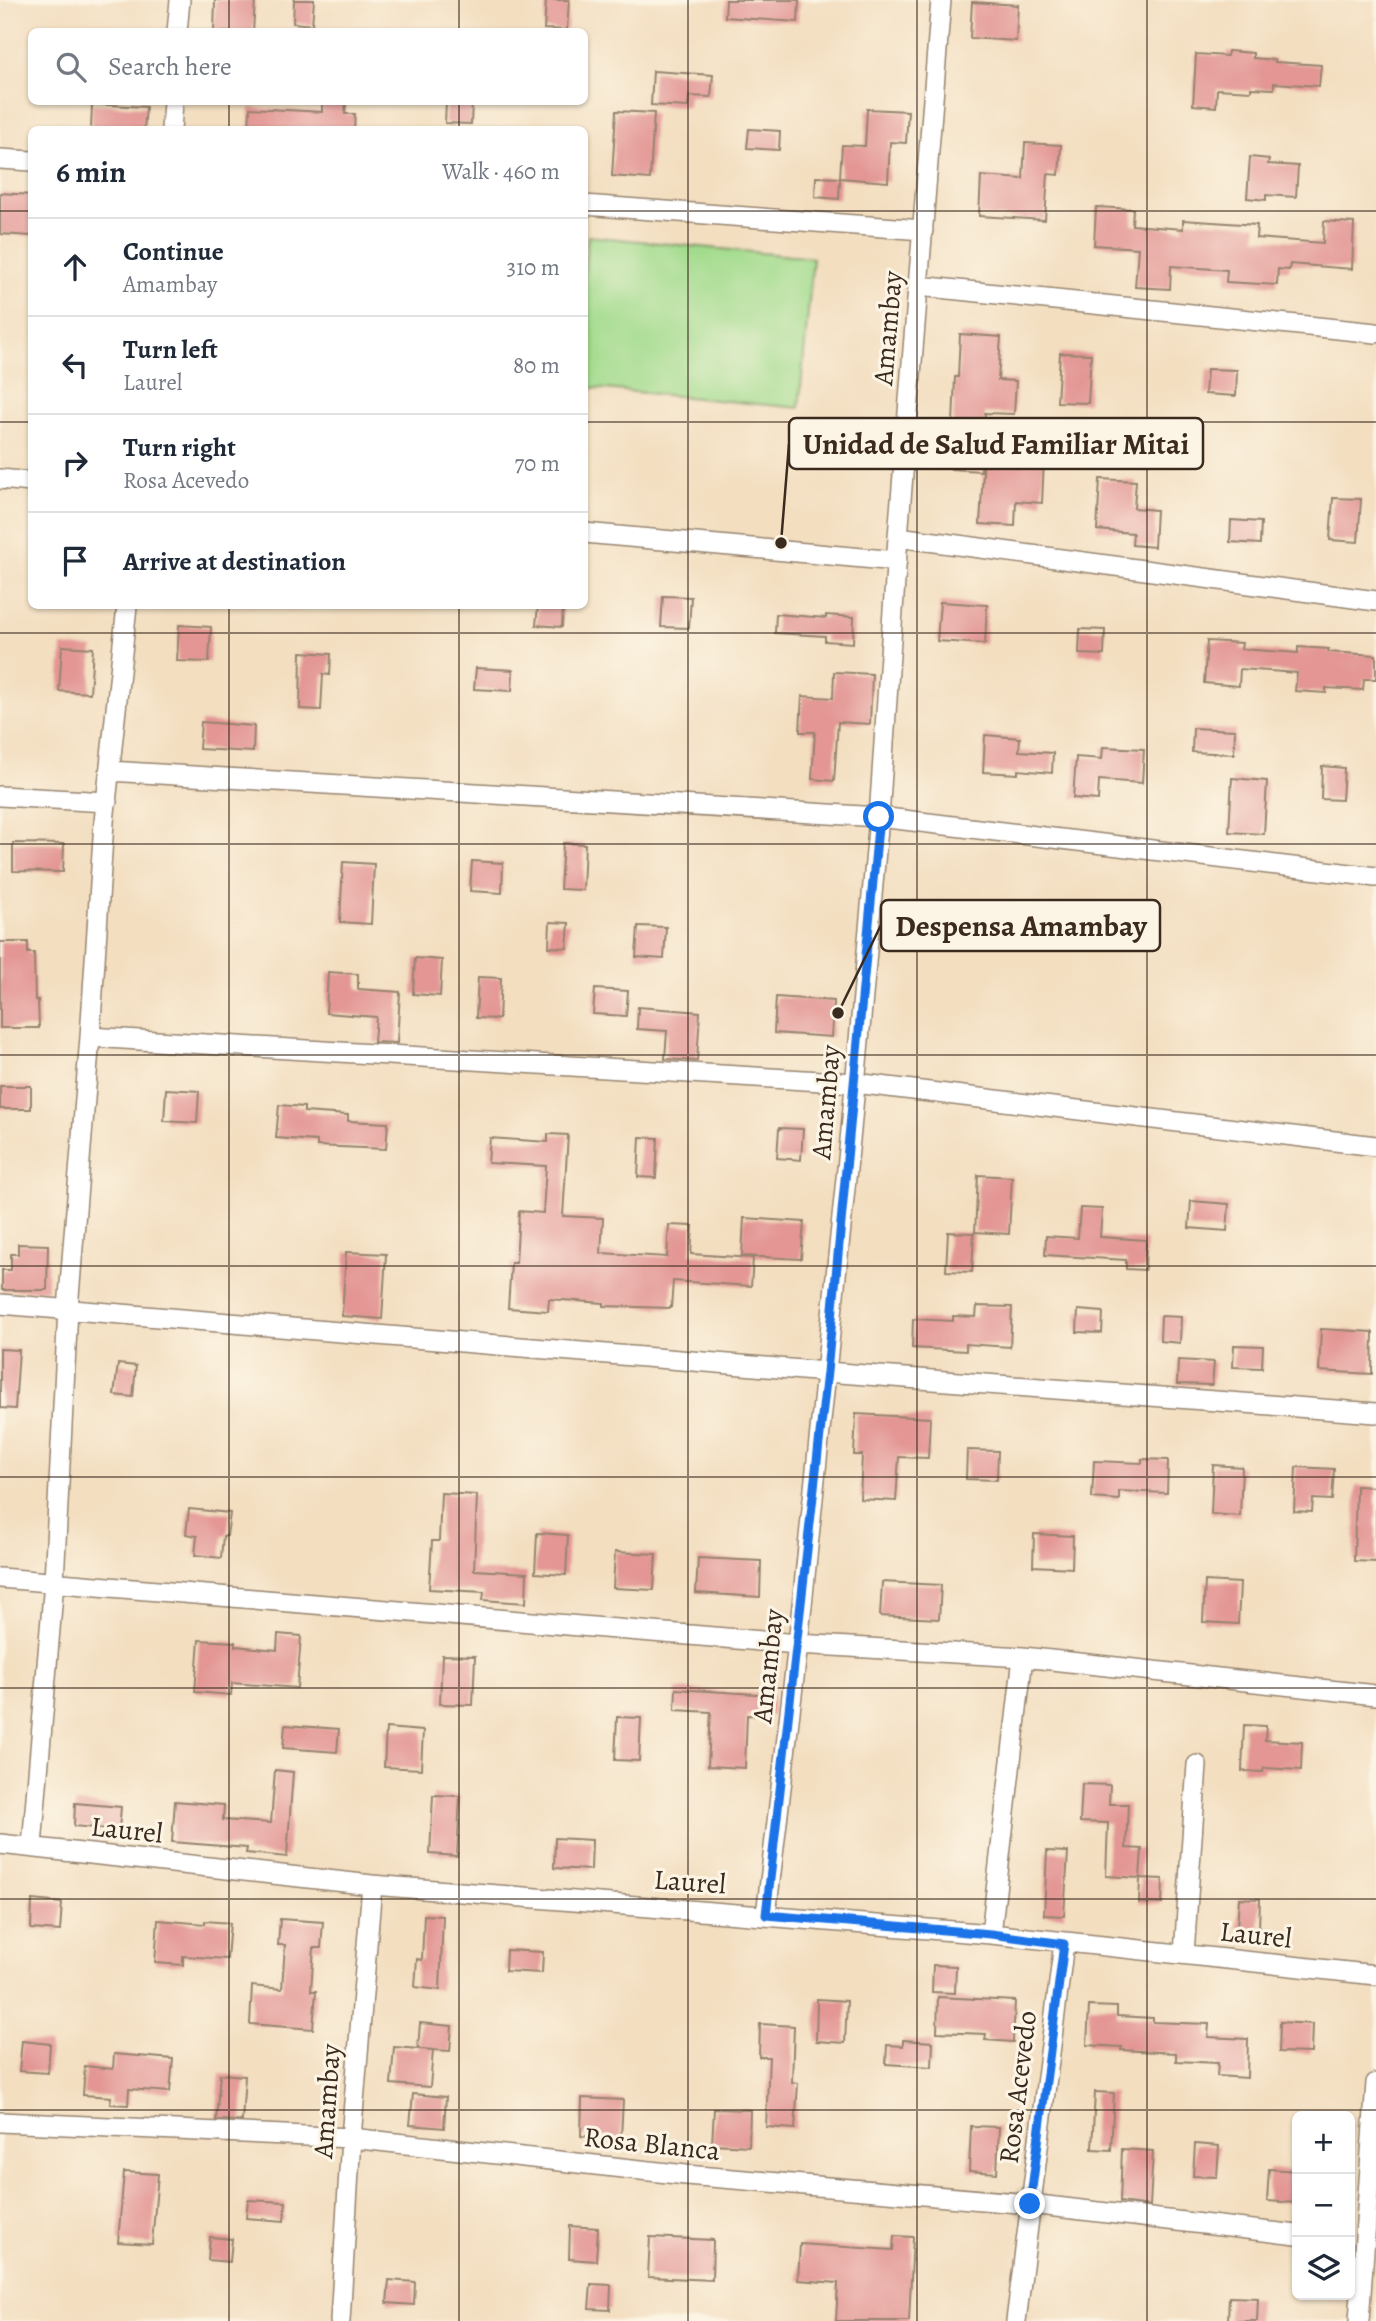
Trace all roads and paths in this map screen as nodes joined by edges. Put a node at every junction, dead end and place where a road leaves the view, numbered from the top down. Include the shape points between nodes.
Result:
1 (180, 0) edge
2 (941, 0) edge
3 (177, 28) edge
4 (173, 105) edge
5 (171, 126) edge
6 (0, 159) edge
7 (28, 161) edge
8 (588, 205) edge
9 (923, 230) junction
10 (919, 286) junction
11 (1376, 333) edge
12 (0, 479) edge
13 (28, 482) edge
14 (588, 533) edge
15 (898, 537) junction
16 (897, 561) junction
17 (1376, 601) edge
18 (127, 609) edge
19 (109, 771) junction
20 (0, 796) edge
21 (107, 802) junction
22 (879, 817) junction
23 (1376, 877) edge
24 (90, 1037) junction
25 (855, 1083) junction
26 (1376, 1146) edge
27 (0, 1304) edge
28 (68, 1309) junction
29 (827, 1372) junction
30 (1376, 1413) edge
31 (0, 1578) edge
32 (54, 1581) junction
33 (798, 1644) junction
34 (1023, 1657) junction
35 (1376, 1695) edge
36 (1197, 1765) dead end
37 (0, 1844) edge
38 (32, 1846) junction
39 (372, 1885) junction
40 (766, 1915) junction
41 (991, 1934) junction
42 (1064, 1944) junction
43 (1184, 1954) junction
44 (1376, 1976) edge
45 (1376, 2082) edge
46 (0, 2122) edge
47 (351, 2138) junction
48 (1030, 2204) junction
49 (1292, 2234) edge
50 (1364, 2243) edge
51 (340, 2321) edge
52 (1016, 2321) edge
53 (1359, 2321) edge

1 - 3 street
2 - 9 street, Amambay
4 - 5 street
6 - 7 street
8 - 9 street
9 - 10 street, Amambay
10 - 11 street
10 - 15 street, Amambay
12 - 13 street
14 - 16 street
15 - 16 street, Amambay
15 - 17 street
16 - 22 street, Amambay
18 - 19 street
19 - 21 street
19 - 22 street
20 - 21 street
21 - 24 street
22 - 23 street
22 - 25 street, Amambay
24 - 25 street
24 - 28 street
25 - 26 street
25 - 29 street, Amambay
27 - 28 street
28 - 29 street
28 - 32 street
29 - 30 street
29 - 33 street, Amambay
31 - 32 street
32 - 33 street
32 - 38 street
33 - 34 street
33 - 40 street, Amambay
34 - 35 street
34 - 41 street
36 - 43 street
37 - 38 street, Laurel
38 - 39 street, Laurel
39 - 40 street, Laurel
39 - 47 street, Amambay
40 - 41 street, Laurel
41 - 42 street, Laurel
42 - 43 street, Laurel
42 - 48 street, Rosa Acevedo
43 - 44 street, Laurel
45 - 50 street
46 - 47 street, Rosa Blanca
47 - 48 street, Rosa Blanca via 686,2175
47 - 51 street, Amambay
48 - 49 street, Rosa Blanca
48 - 52 street, Rosa Acevedo
50 - 53 street

